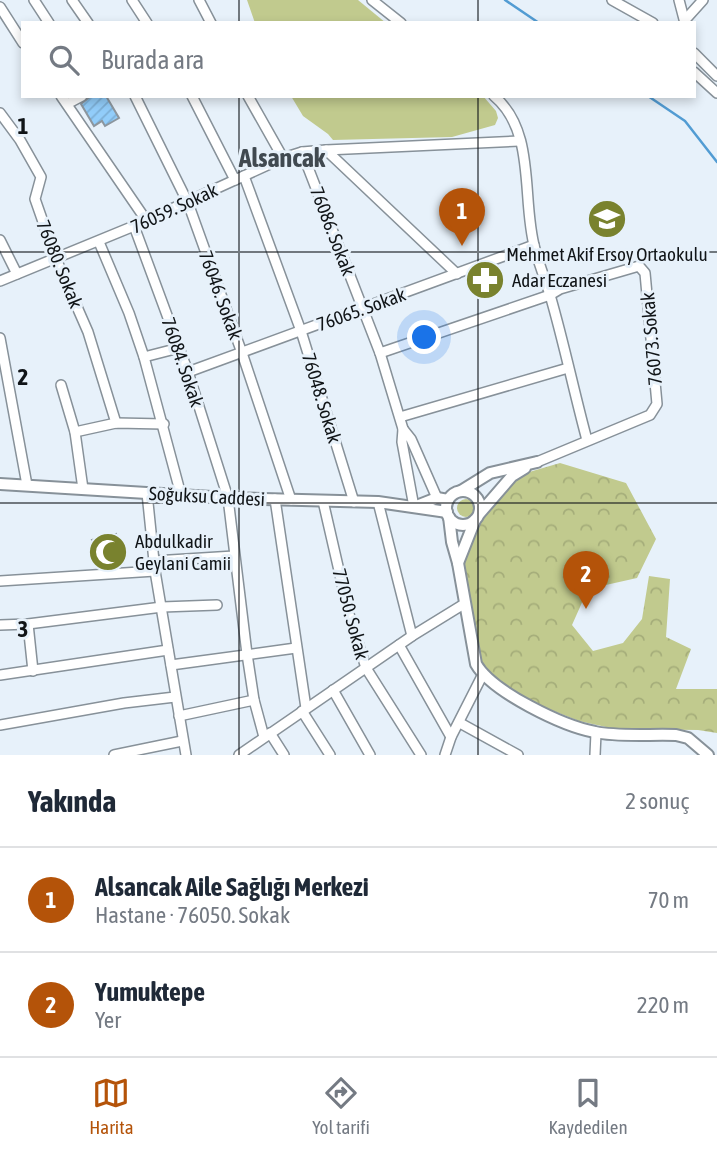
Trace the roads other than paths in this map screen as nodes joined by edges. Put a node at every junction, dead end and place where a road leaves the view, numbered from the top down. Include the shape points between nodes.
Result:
1 (34, 0) edge
2 (72, 0) edge
3 (132, 0) edge
4 (199, 0) edge
5 (372, 0) edge
6 (612, 0) edge
7 (679, 0) edge
8 (703, 0) edge
9 (0, 7) edge
10 (48, 21) edge
11 (87, 21) edge
12 (146, 21) edge
13 (210, 21) edge
14 (398, 21) edge
15 (649, 21) edge
16 (685, 21) edge
17 (686, 21) edge
18 (21, 40) edge
19 (696, 55) edge
20 (696, 74) edge
21 (717, 76) edge
22 (717, 93) edge
23 (136, 98) edge
24 (193, 98) edge
25 (249, 98) edge
26 (496, 98) edge
27 (64, 100) edge
28 (0, 113) edge
29 (519, 141) junction
30 (326, 150) junction
31 (302, 152) junction
32 (283, 158) junction
33 (239, 178) junction
34 (188, 203) junction
35 (146, 220) junction
36 (134, 226) junction
37 (0, 240) edge
38 (99, 242) junction
39 (534, 246) junction
40 (56, 259) junction
41 (18, 274) junction
42 (457, 274) junction
43 (0, 281) edge
44 (550, 295) junction
45 (363, 309) junction
46 (301, 331) junction
47 (0, 338) edge
48 (179, 348) junction
49 (242, 353) junction
50 (380, 353) junction
51 (144, 356) junction
52 (568, 369) junction
53 (188, 372) junction
54 (61, 385) dead end
55 (400, 417) junction
56 (116, 423) junction
57 (164, 424) junction
58 (403, 429) junction
59 (75, 432) junction
60 (587, 440) junction
61 (537, 462) junction
62 (0, 484) edge
63 (27, 485) junction
64 (83, 489) junction
65 (461, 491) junction
66 (147, 493) junction
67 (181, 495) junction
68 (228, 498) junction
69 (275, 499) junction
70 (291, 500) junction
71 (323, 501) junction
72 (354, 502) junction
73 (378, 502) junction
74 (414, 507) junction
75 (445, 507) junction
76 (477, 517) junction
77 (234, 556) junction
78 (458, 563) junction
79 (155, 566) junction
80 (0, 581) edge
81 (464, 604) junction
82 (217, 606) dead end
83 (162, 607) junction
84 (28, 624) junction
85 (0, 625) edge
86 (412, 636) junction
87 (399, 645) junction
88 (296, 648) junction
89 (168, 650) junction
90 (247, 654) junction
91 (171, 665) junction
92 (366, 667) junction
93 (33, 671) junction
94 (0, 675) edge
95 (482, 676) junction
96 (333, 690) junction
97 (175, 697) junction
98 (254, 700) junction
99 (304, 710) junction
100 (179, 716) junction
101 (460, 723) junction
102 (0, 725) edge
103 (596, 733) junction
104 (267, 735) junction
105 (451, 737) junction
106 (182, 741) junction
107 (696, 749) edge
108 (114, 755) edge
109 (186, 755) edge
110 (239, 755) edge
111 (284, 755) edge
112 (330, 755) edge
113 (370, 755) edge
114 (421, 755) edge
115 (445, 755) edge
116 (518, 755) edge
117 (595, 755) edge
118 (708, 755) edge

1 - 10 street
2 - 11 street
3 - 12 street
4 - 13 street
5 - 14 street
6 - 15 street
7 - 16 street
8 - 17 street
9 - 18 street
19 - 21 street
20 - 22 street
23 - 34 street, 76046. Sokak
24 - 33 street, 76048. Sokak
25 - 32 street
26 - 29 street via 512,119
27 - 35 street
28 - 40 street, 76080. Sokak via 41,177 35,200
29 - 30 street, 76059. Sokak
29 - 39 street
30 - 31 street, 76059. Sokak
30 - 42 street
31 - 32 street, 76059. Sokak
31 - 45 street, 76086. Sokak
32 - 33 street, 76059. Sokak
33 - 34 street, 76059. Sokak
33 - 46 street, 76048. Sokak
34 - 35 street, 76059. Sokak
34 - 49 street, 76046. Sokak
35 - 36 street, 76059. Sokak
36 - 38 street, 76059. Sokak
36 - 48 street, 76084. Sokak
37 - 41 street
38 - 40 street, 76059. Sokak
38 - 51 street
39 - 42 street, 76065. Sokak
39 - 44 street
40 - 41 street, 76059. Sokak
40 - 56 street, 76080. Sokak via 88,332
41 - 43 street, 76059. Sokak
42 - 45 street, 76065. Sokak
44 - 50 street
44 - 52 street
44 - 60 street, 76073. Sokak via 639,266 645,273 657,404 650,415
45 - 46 street, 76065. Sokak
45 - 50 street, 76086. Sokak
46 - 49 street, 76065. Sokak
46 - 72 street, 76048. Sokak
47 - 63 street
48 - 51 street
48 - 53 street, 76084. Sokak
49 - 53 street, 76065. Sokak
49 - 70 street, 76046. Sokak
50 - 55 street, 76086. Sokak
51 - 57 street
52 - 55 street
52 - 60 street
53 - 68 street, 76084. Sokak
54 - 59 street
55 - 58 street, 76086. Sokak
56 - 57 street
56 - 59 street
57 - 67 street
58 - 74 street, 76086. Sokak
58 - 75 street, 76086. Sokak
59 - 64 street
60 - 61 street, 76073. Sokak
61 - 65 street via 490,473
61 - 76 street via 512,476
62 - 63 street, Soğuksu Caddesi
63 - 64 street, Soğuksu Caddesi
64 - 66 street, Soğuksu Caddesi
65 - 75 street
65 - 76 street via 475,496 480,508
66 - 67 street, Soğuksu Caddesi
66 - 79 street
67 - 68 street, Soğuksu Caddesi
68 - 69 street, Soğuksu Caddesi
68 - 77 street, 76084. Sokak
69 - 70 street, Soğuksu Caddesi
69 - 88 street
70 - 71 street, Soğuksu Caddesi
71 - 72 street, Soğuksu Caddesi
71 - 92 street, 77050. Sokak
72 - 73 street, Soğuksu Caddesi
73 - 74 street, Soğuksu Caddesi
73 - 86 street
74 - 75 street
74 - 75 street, Soğuksu Caddesi
75 - 76 street via 453,522 464,525
75 - 78 street
76 - 78 street
77 - 79 street
77 - 90 street, 76084. Sokak
78 - 81 street
79 - 80 street
79 - 83 street
81 - 86 street
81 - 95 street
82 - 83 street
83 - 84 street
83 - 89 street
84 - 85 street
84 - 93 street
86 - 87 street
87 - 92 street
87 - 105 street
88 - 90 street
88 - 99 street
89 - 91 street
89 - 93 street
90 - 91 street
90 - 98 street, 76084. Sokak
91 - 97 street
92 - 96 street
92 - 114 street, 77050. Sokak
93 - 94 street
95 - 101 street
95 - 103 street via 521,702
96 - 99 street
96 - 113 street
97 - 100 street
97 - 102 street
98 - 100 street
98 - 104 street, 76084. Sokak
99 - 104 street
99 - 112 street
100 - 106 street
101 - 105 street
101 - 116 street
103 - 107 street via 676,735
103 - 117 street
104 - 110 street
104 - 111 street, 76084. Sokak
105 - 115 street
106 - 108 street
106 - 109 street
107 - 118 street

